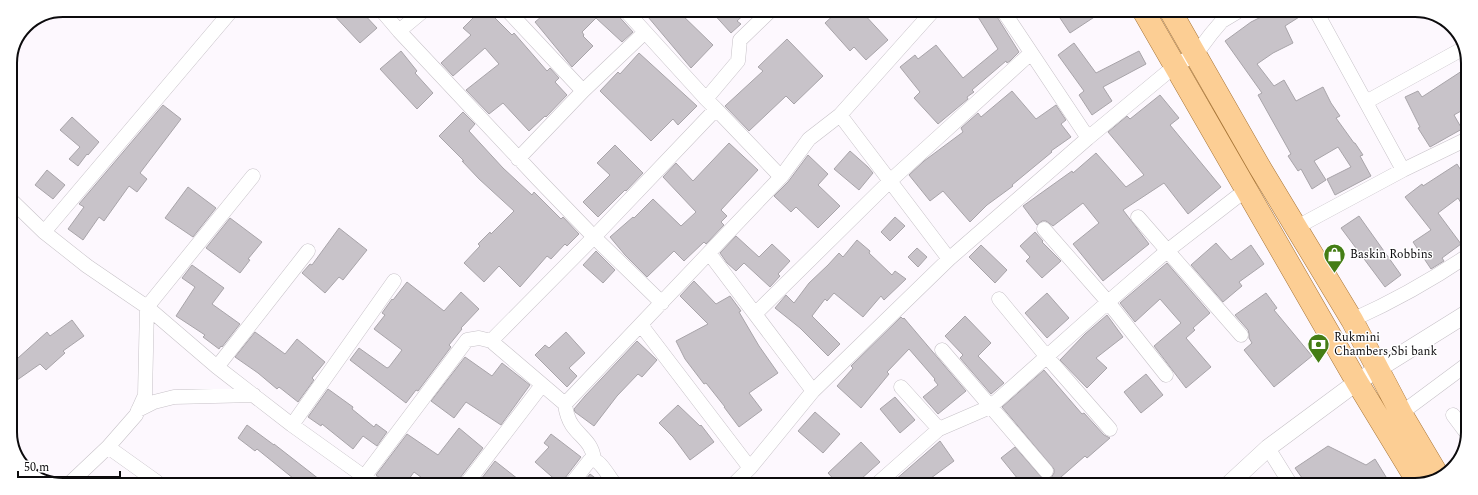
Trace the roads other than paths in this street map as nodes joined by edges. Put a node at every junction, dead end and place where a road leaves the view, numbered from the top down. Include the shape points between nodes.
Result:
1 (226, 17) edge
2 (387, 17) edge
3 (416, 17) edge
4 (514, 17) edge
5 (635, 17) edge
6 (764, 17) edge
7 (928, 17) edge
8 (1007, 17) edge
9 (1147, 17) edge
10 (1174, 17) edge
11 (1229, 17) edge
12 (1320, 17) edge
13 (399, 31) junction
14 (644, 33) junction
15 (1459, 51) edge
16 (1031, 53) junction
17 (1196, 54) junction
18 (1176, 65) junction
19 (583, 90) junction
20 (706, 100) junction
21 (1366, 102) junction
22 (716, 109) junction
23 (840, 115) junction
24 (1088, 138) junction
25 (1461, 142) edge
26 (518, 159) junction
27 (1404, 170) junction
28 (253, 176) dead end
29 (781, 177) junction
30 (890, 181) junction
31 (1247, 190) junction
32 (17, 206) edge
33 (1138, 216) dead end
34 (1297, 227) junction
35 (1044, 229) dead end
36 (44, 232) junction
37 (594, 237) junction
38 (308, 251) dead end
39 (1167, 251) junction
40 (709, 253) junction
41 (949, 259) junction
42 (1461, 260) edge
43 (394, 281) dead end
44 (999, 299) dead end
45 (1108, 302) junction
46 (662, 303) junction
47 (147, 307) junction
48 (755, 314) junction
49 (1461, 317) edge
50 (1352, 320) junction
51 (641, 325) junction
52 (1241, 336) dead end
53 (491, 341) junction
54 (942, 350) dead end
55 (1047, 357) junction
56 (217, 367) junction
57 (1378, 369) junction
58 (1461, 370) edge
59 (1166, 375) dead end
60 (1357, 382) junction
61 (542, 385) junction
62 (902, 387) dead end
63 (813, 390) junction
64 (254, 395) junction
65 (565, 404) junction
66 (990, 407) junction
67 (138, 410) junction
68 (1453, 415) dead end
69 (1392, 419) junction
70 (292, 425) junction
71 (1461, 426) edge
72 (939, 429) junction
73 (1110, 429) dead end
74 (108, 447) junction
75 (1268, 448) junction
76 (594, 459) junction
77 (1046, 471) dead end
78 (1436, 473) edge
79 (75, 478) edge
80 (151, 478) edge
81 (365, 478) edge
82 (369, 478) edge
83 (471, 478) edge
84 (576, 478) edge
85 (610, 478) edge
86 (744, 478) edge
87 (884, 478) edge
88 (1236, 478) edge
89 (1287, 478) edge
90 (1417, 478) edge

1 - 36 street
2 - 13 street
3 - 13 street
4 - 19 street
5 - 14 street
6 - 20 street via 740,40 738,61
7 - 23 street
8 - 16 street
9 - 18 main road
10 - 17 main road
11 - 17 street via 1222,21
12 - 21 street
13 - 26 street
14 - 19 street
14 - 20 street
15 - 21 street
16 - 24 street
16 - 30 street
17 - 18 street
17 - 34 main road via 1259,166
18 - 24 street
18 - 31 main road
19 - 26 street
20 - 22 street
21 - 27 street
22 - 29 street
22 - 37 street
23 - 29 street via 809,139
23 - 30 street
24 - 41 street
25 - 27 street
26 - 37 street
27 - 34 street
28 - 47 street
29 - 40 street
30 - 41 street
30 - 48 street
31 - 39 street
31 - 60 main road
32 - 36 street
33 - 39 street
34 - 50 main road
35 - 45 street
36 - 47 street via 87,266
37 - 46 street
37 - 53 street
38 - 56 street
39 - 45 street
39 - 52 street
40 - 46 street
40 - 48 street
41 - 63 street
42 - 50 street via 1388,304
43 - 70 street
44 - 55 street
45 - 55 street
45 - 59 street
46 - 51 street
47 - 56 street
47 - 67 street via 145,395
48 - 63 street
49 - 57 street
50 - 57 main road
51 - 65 street
51 - 86 street
53 - 61 street
53 - 82 street via 479,338 467,340
54 - 66 street
55 - 66 street
55 - 73 street
56 - 64 street
57 - 60 street
57 - 69 main road
58 - 69 street
60 - 69 main road
60 - 75 street
61 - 65 street
61 - 83 street
62 - 72 street
63 - 86 street
64 - 67 street via 174,397 154,402
64 - 70 street
65 - 76 street via 572,426 589,443
66 - 72 street
66 - 77 street
67 - 74 street
68 - 71 street
69 - 78 main road
69 - 90 main road
70 - 81 street
72 - 87 street
74 - 79 street
74 - 80 street
75 - 88 street
75 - 89 street
76 - 84 street via 590,460
76 - 85 street

